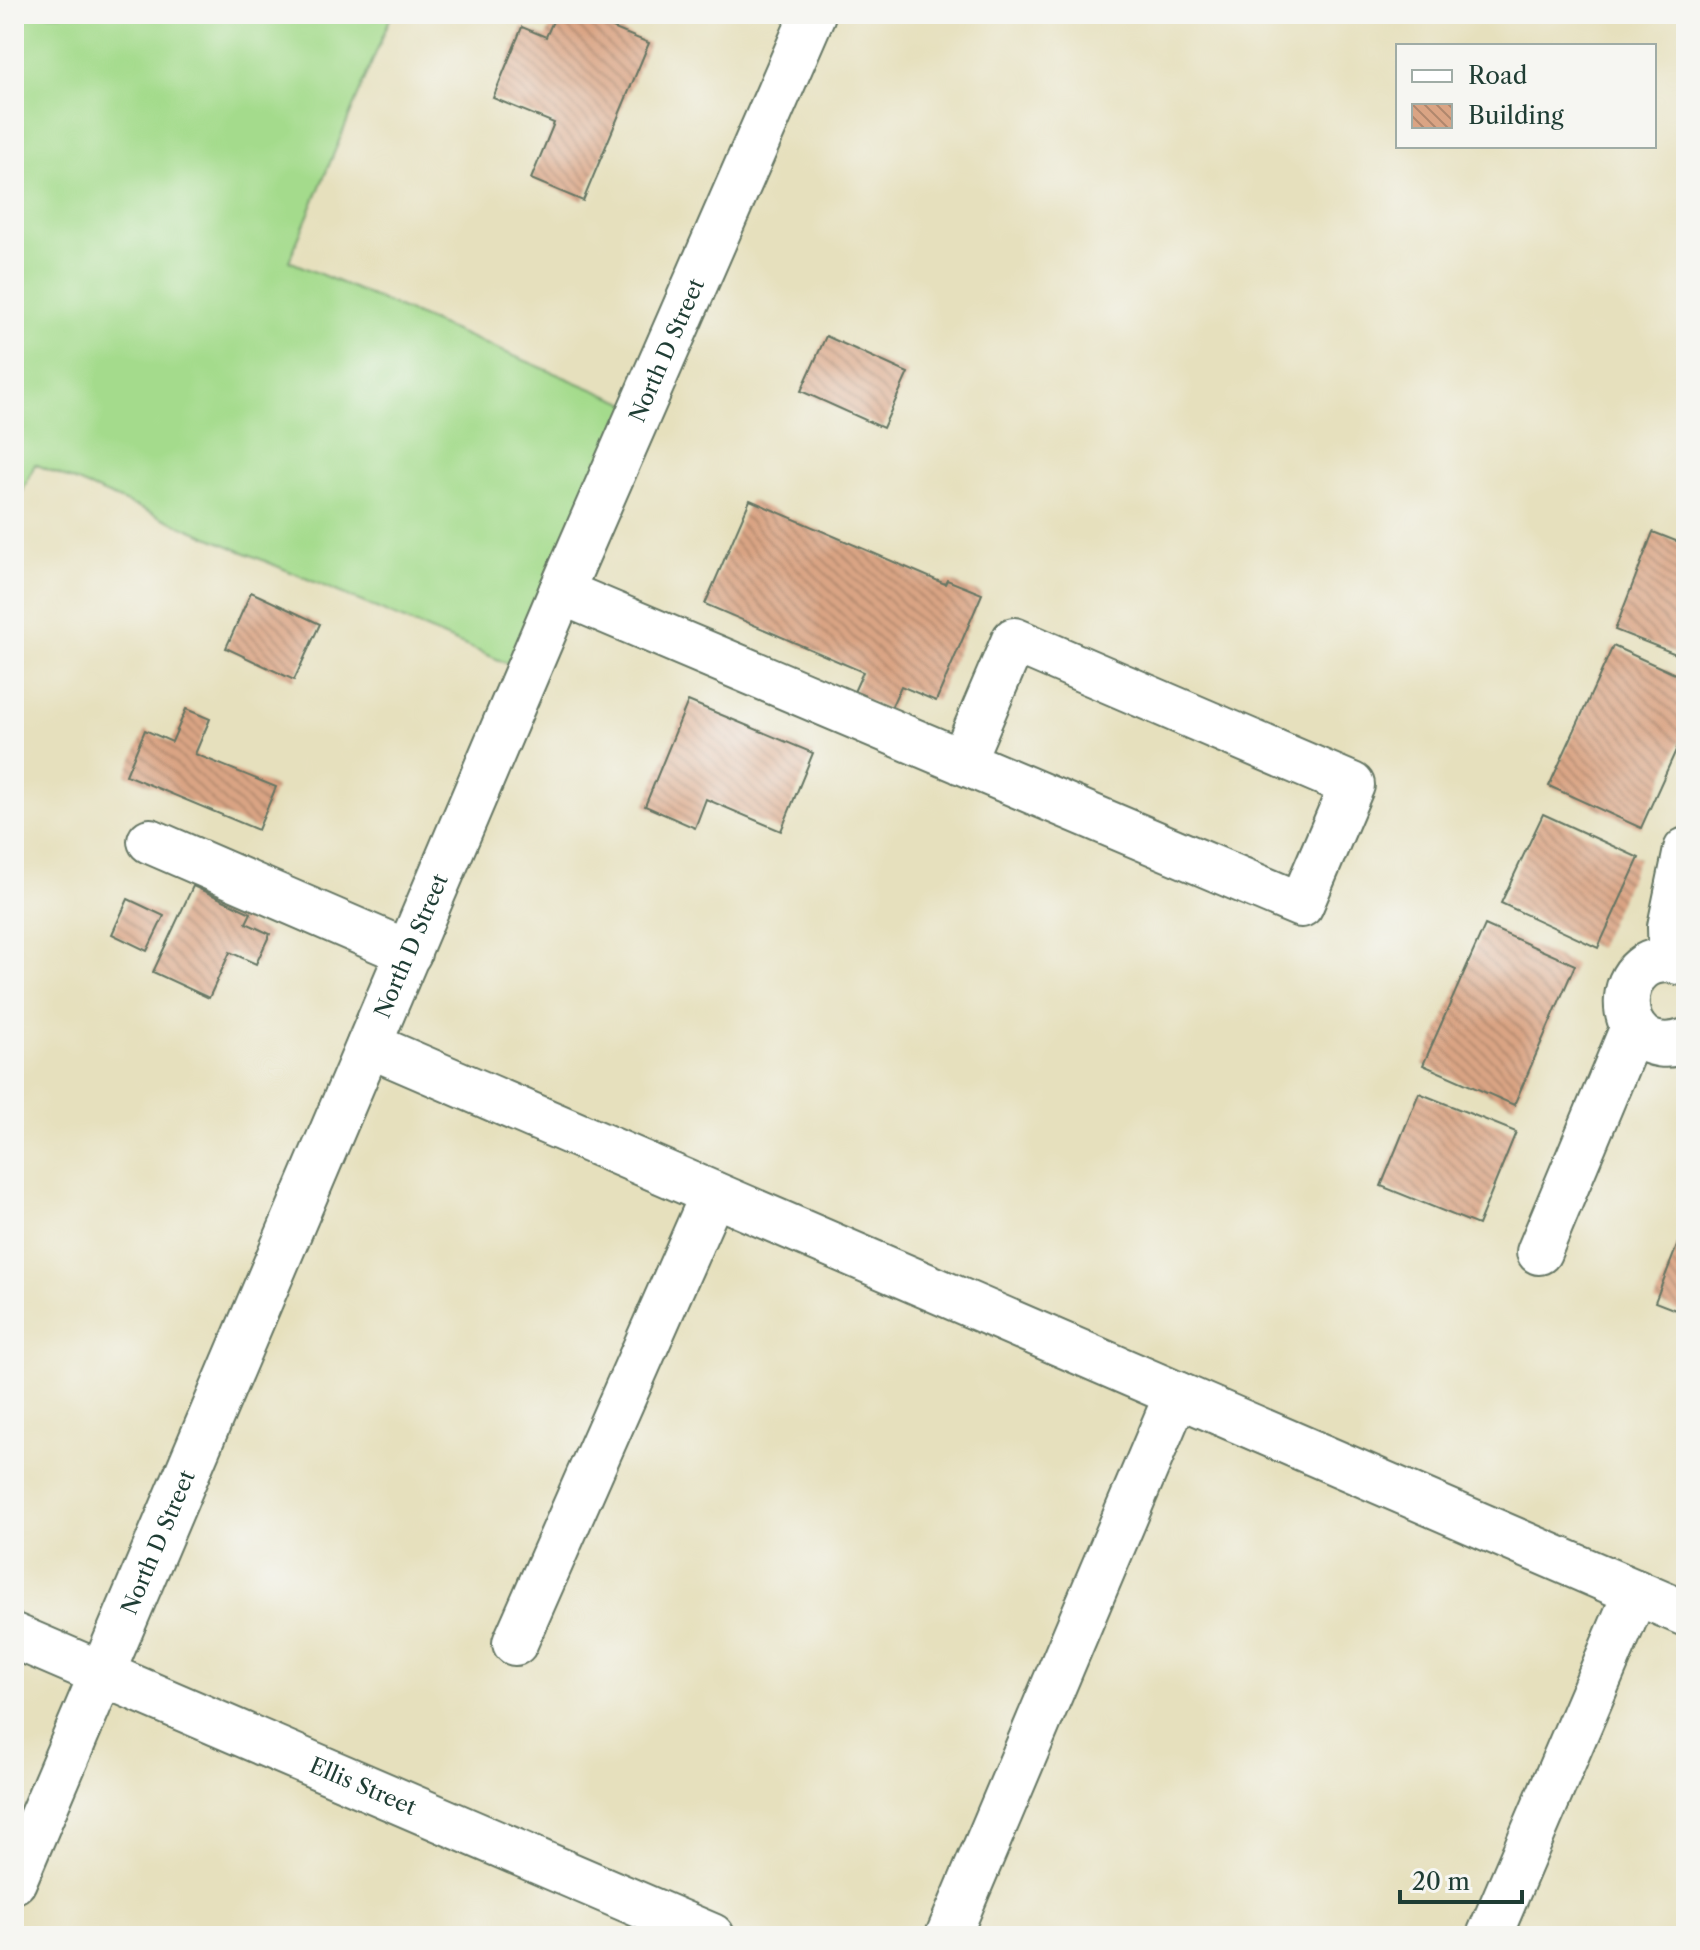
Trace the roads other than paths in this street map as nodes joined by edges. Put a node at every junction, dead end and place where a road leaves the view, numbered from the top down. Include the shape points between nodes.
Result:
1 (813, 14) edge
2 (561, 592) junction
3 (962, 762) junction
4 (150, 841) dead end
5 (1686, 850) edge
6 (409, 953) junction
7 (1678, 962) edge
8 (1633, 1027) junction
9 (1686, 1041) edge
10 (369, 1045) junction
11 (713, 1194) junction
12 (1539, 1252) dead end
13 (1177, 1394) junction
14 (1636, 1592) junction
15 (1686, 1614) edge
16 (14, 1636) edge
17 (515, 1643) dead end
18 (102, 1674) junction
19 (14, 1881) edge
20 (712, 1936) edge
21 (948, 1936) edge
22 (1489, 1936) edge

1 - 2 street, North D Street
2 - 3 street
2 - 6 street, North D Street
3 - 3 street via 1301,905 1352,785 1014,640
4 - 6 street
5 - 7 street via 1670,927
6 - 10 street, North D Street
7 - 8 street via 1645,966 1628,988 1625,1001
8 - 9 street via 1655,1043
8 - 12 street
10 - 11 street
10 - 18 street, North D Street
11 - 13 street
11 - 17 street
13 - 14 street
13 - 21 street
14 - 15 street
14 - 22 street
16 - 18 street, Ellis Street
18 - 19 street, North D Street
18 - 20 street, Ellis Street

